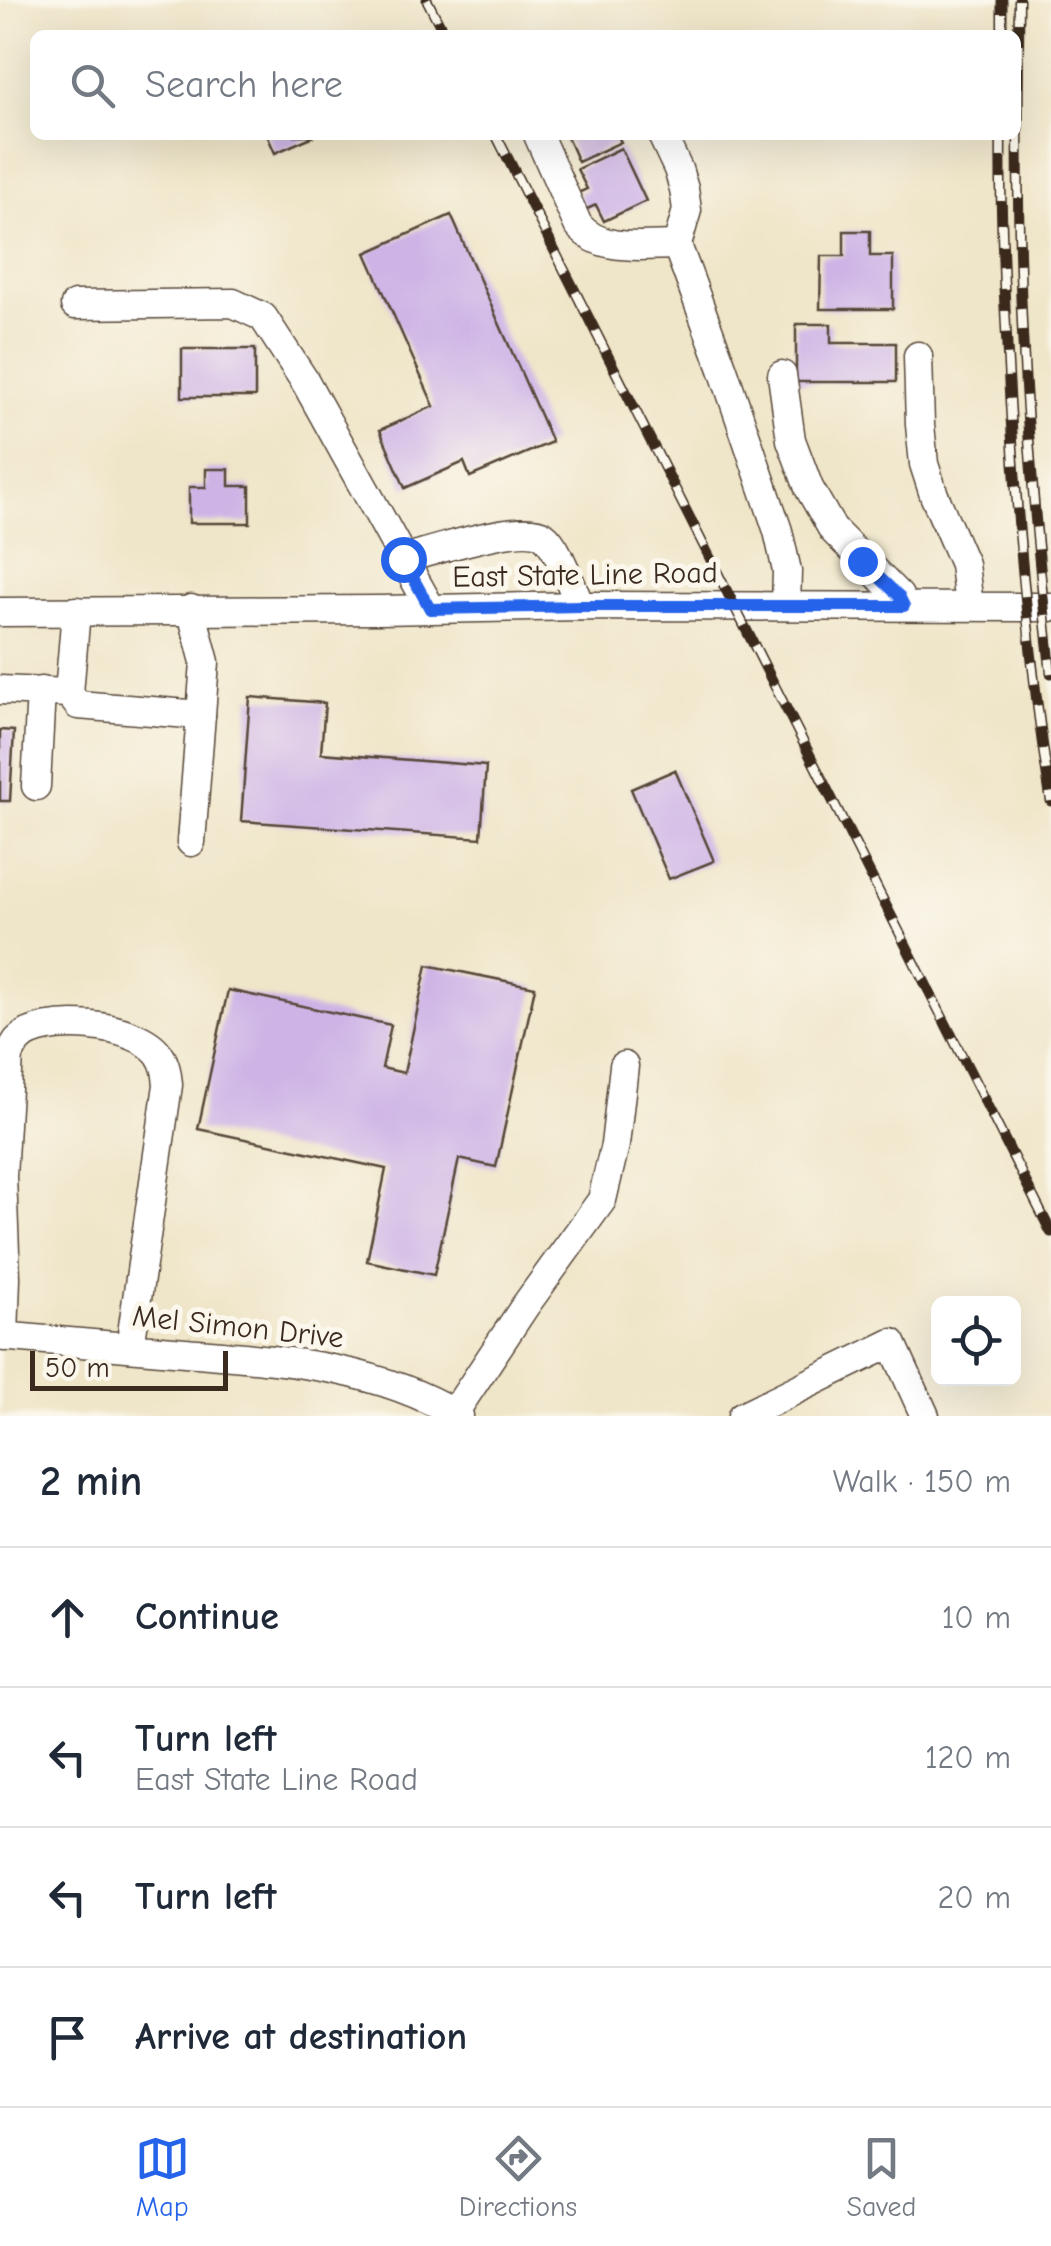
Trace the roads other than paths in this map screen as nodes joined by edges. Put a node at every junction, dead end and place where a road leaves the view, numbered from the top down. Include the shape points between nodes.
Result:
1 (540, 140) edge
2 (664, 140) edge
3 (677, 245) junction
4 (75, 305) dead end
5 (918, 356) dead end
6 (782, 375) dead end
7 (403, 559) junction
8 (580, 606) junction
9 (786, 606) junction
10 (904, 606) junction
11 (969, 606) junction
12 (1051, 607) edge
13 (191, 609) junction
14 (430, 609) junction
15 (76, 611) junction
16 (0, 612) edge
17 (0, 690) edge
18 (41, 692) junction
19 (70, 693) junction
20 (201, 714) junction
21 (36, 786) dead end
22 (191, 842) dead end
23 (624, 1066) dead end
24 (2, 1336) edge
25 (130, 1347) junction
26 (457, 1414) edge
27 (742, 1416) edge
28 (925, 1416) edge

1 - 3 street via 587,236 612,244
2 - 3 street via 687,210
3 - 9 street via 778,530
4 - 7 street via 232,303 262,317
5 - 11 street via 924,464 964,564
6 - 10 street via 790,440 809,488 833,530
7 - 8 street via 528,530 554,548
7 - 14 street
8 - 9 street, East State Line Road
8 - 14 street, East State Line Road
9 - 10 street, East State Line Road
10 - 11 street, East State Line Road
11 - 12 street, East State Line Road
13 - 14 street, East State Line Road
13 - 15 street, East State Line Road
13 - 20 street via 205,662
15 - 16 street, East State Line Road
15 - 19 street
17 - 18 street
18 - 19 street
18 - 21 street
19 - 20 street via 78,705
20 - 22 street
23 - 26 street via 602,1200
24 - 25 street, Mel Simon Drive
24 - 25 street via 9,1055 33,1031 100,1027 145,1040 159,1054 168,1085
25 - 26 street, Mel Simon Drive via 341,1369
27 - 28 street via 892,1343

